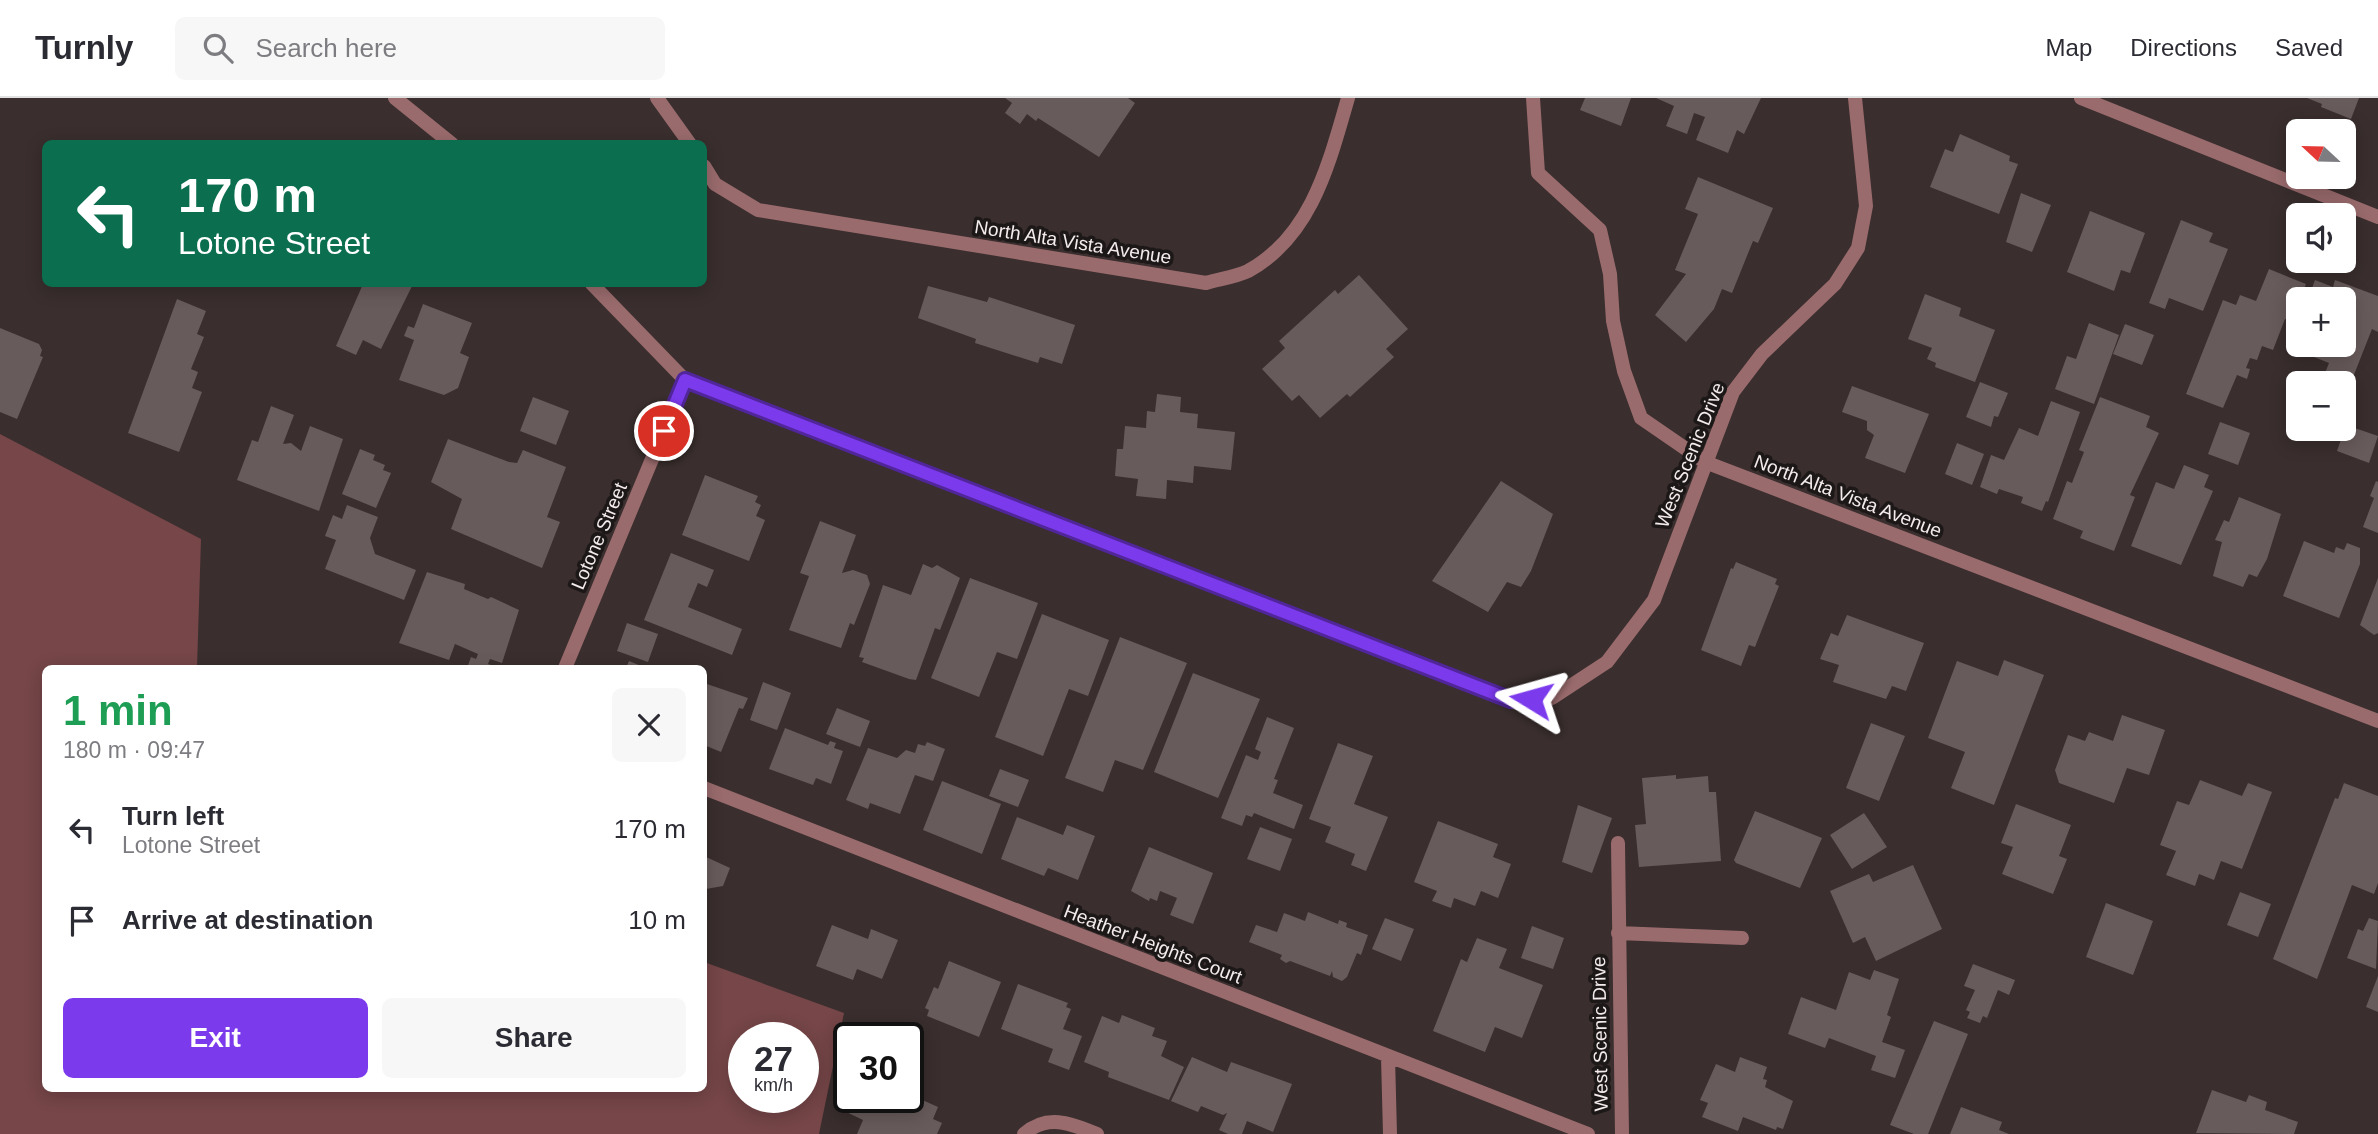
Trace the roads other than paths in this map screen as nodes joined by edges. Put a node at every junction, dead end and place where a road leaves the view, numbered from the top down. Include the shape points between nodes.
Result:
1 (395, 98) edge
2 (657, 98) edge
3 (1348, 98) edge
4 (1533, 98) edge
5 (1855, 98) edge
6 (2081, 98) edge
7 (447, 140) edge
8 (687, 140) edge
9 (707, 171) edge
10 (2378, 217) edge
11 (595, 287) edge
12 (685, 380) junction
13 (1705, 462) junction
14 (566, 665) edge
15 (2378, 721) edge
16 (707, 789) edge
17 (1618, 843) dead end
18 (1618, 933) junction
19 (1742, 938) dead end
20 (1388, 1057) junction
21 (1024, 1134) edge
22 (1097, 1134) edge
23 (1390, 1134) edge
24 (1588, 1134) edge
25 (1622, 1134) edge

1 - 7 street
2 - 8 street
3 - 9 street, North Alta Vista Avenue via 1326,174 1283,247 1246,272 1206,283 758,211 715,184
4 - 13 street, North Alta Vista Avenue via 1538,173 1600,230 1610,274 1613,321 1641,418
5 - 13 street, West Scenic Drive via 1866,206 1858,248 1835,284 1762,354 1733,392
6 - 10 street
11 - 12 street
12 - 13 street, West Scenic Drive via 1511,700 1552,698 1607,662 1654,600
12 - 14 street, Lotone Street
13 - 15 street, North Alta Vista Avenue
16 - 20 street, Heather Heights Court
17 - 18 street, West Scenic Drive
18 - 19 street, West Scenic Drive
18 - 25 street, West Scenic Drive
20 - 23 street
20 - 24 street, Heather Heights Court
21 - 22 street via 1033,1126 1063,1120

